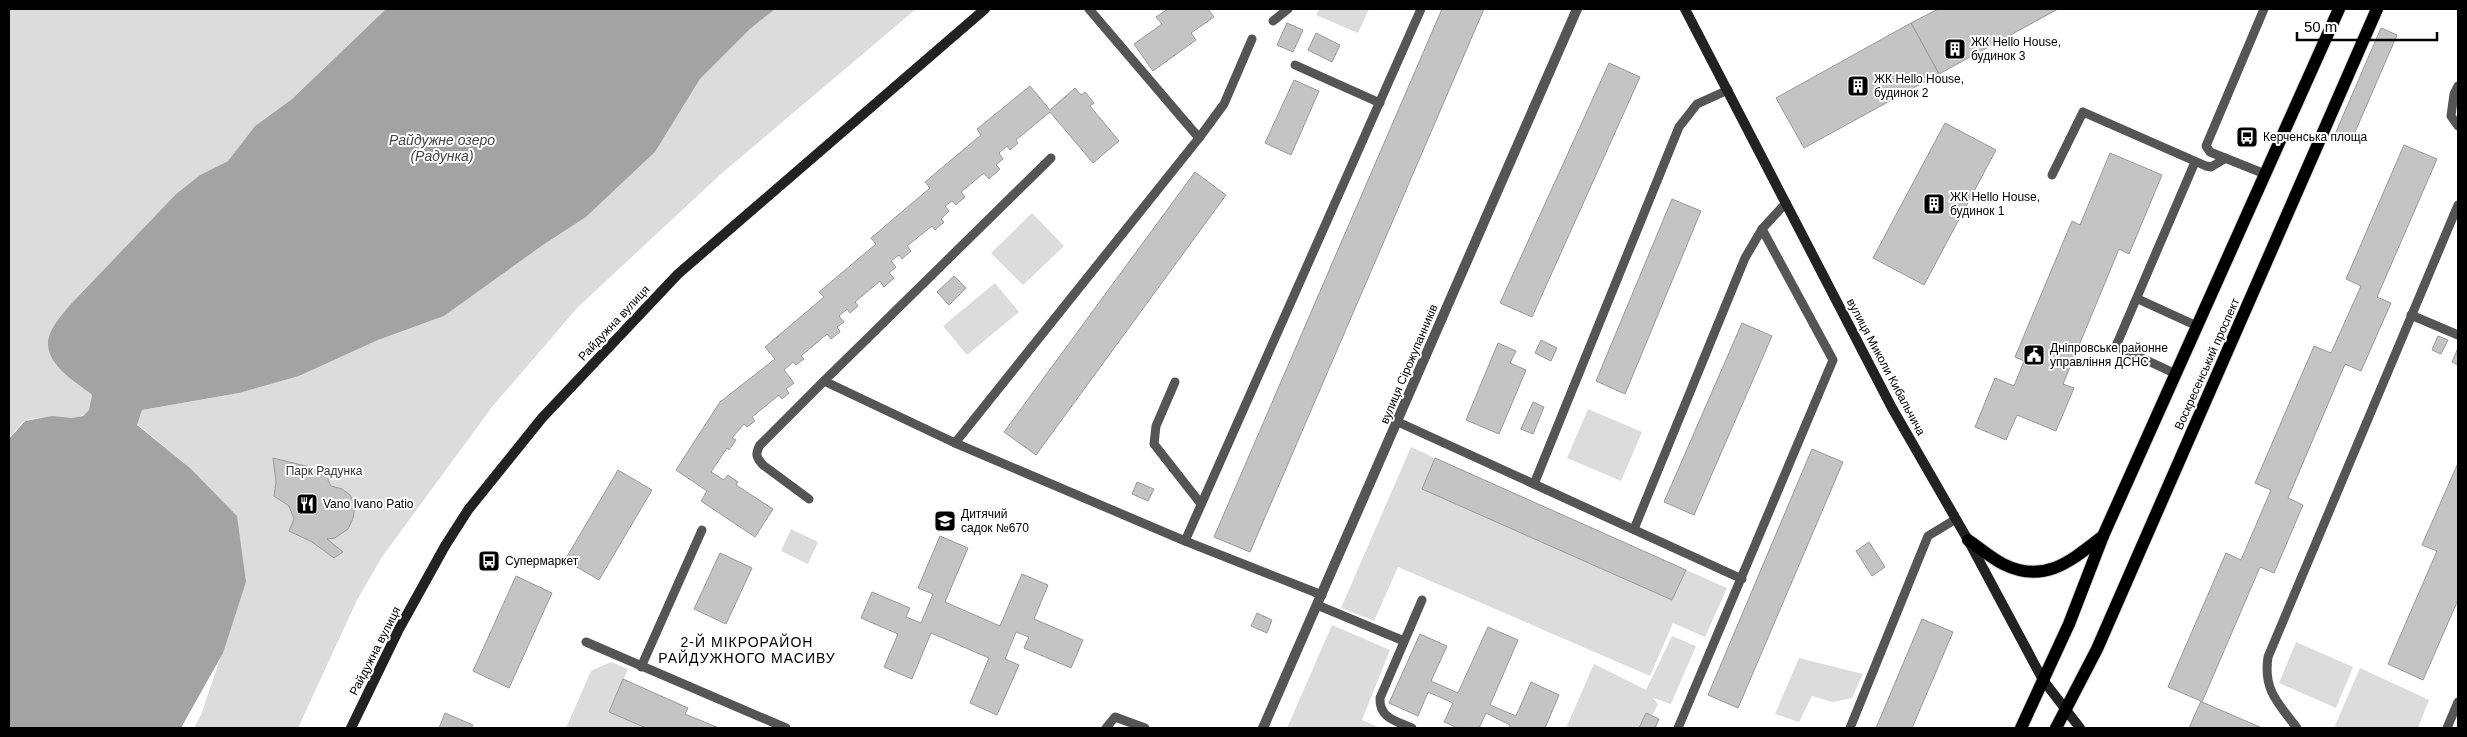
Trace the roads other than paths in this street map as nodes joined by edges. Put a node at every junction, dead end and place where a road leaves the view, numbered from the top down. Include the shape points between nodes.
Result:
1 (985, 9) edge
2 (1089, 9) edge
3 (1288, 9) edge
4 (1421, 9) edge
5 (1577, 9) edge
6 (1685, 9) edge
7 (2264, 9) edge
8 (2339, 9) edge
9 (2378, 9) edge
10 (1273, 22) dead end
11 (1252, 40) dead end
12 (1295, 65) dead end
13 (2458, 86) edge
14 (1728, 90) junction
15 (1380, 103) junction
16 (2458, 126) edge
17 (1199, 138) junction
18 (1051, 158) dead end
19 (2226, 158) junction
20 (2195, 162) junction
21 (2265, 174) junction
22 (2052, 175) dead end
23 (1785, 204) junction
24 (2458, 205) edge
25 (1762, 228) junction
26 (2138, 298) junction
27 (2411, 315) junction
28 (2197, 326) junction
29 (2458, 335) edge
30 (2176, 374) junction
31 (824, 382) junction
32 (1175, 382) dead end
33 (1398, 422) junction
34 (955, 443) junction
35 (1534, 484) junction
36 (809, 499) dead end
37 (1201, 504) junction
38 (1956, 519) junction
39 (1634, 528) junction
40 (702, 530) dead end
41 (2103, 536) junction
42 (1968, 540) junction
43 (1185, 541) junction
44 (1742, 579) junction
45 (1322, 595) junction
46 (1422, 600) dead end
47 (1317, 605) junction
48 (1404, 641) junction
49 (586, 642) dead end
50 (641, 667) junction
51 (2043, 680) junction
52 (2458, 702) edge
53 (2066, 709) junction
54 (351, 728) edge
55 (786, 728) edge
56 (1106, 728) edge
57 (1145, 728) edge
58 (1263, 728) edge
59 (1412, 728) edge
60 (1678, 728) edge
61 (1850, 728) edge
62 (2021, 728) edge
63 (2056, 728) edge
64 (2080, 728) edge
65 (2297, 728) edge
66 (2447, 728) edge

1 - 54 street, Райдужна вулиця via 678,274 542,418 468,510 445,546 399,629
2 - 17 lane
3 - 10 lane
4 - 15 lane
5 - 33 street, вулиця Сірожупанників
6 - 14 street, вулиця Миколи Кибальчича
7 - 19 lane via 2206,143 2208,150
8 - 21 main road, Воскресенський проспект
9 - 53 main road, Воскресенський проспект via 2097,650
11 - 17 lane via 1224,104
12 - 15 lane
13 - 16 lane via 2452,116
14 - 23 street, вулиця Миколи Кибальчича
14 - 35 lane via 1698,104 1679,127
15 - 37 lane
17 - 34 lane
18 - 31 lane
19 - 20 lane via 2212,167
19 - 21 lane
20 - 22 lane via 2083,112
20 - 26 lane
21 - 28 main road, Воскресенський проспект
23 - 25 lane
23 - 38 street, вулиця Миколи Кибальчича via 1892,408
24 - 27 lane
25 - 39 lane via 1745,258
25 - 44 lane via 1833,360
26 - 28 lane
26 - 30 lane via 2116,346
27 - 29 lane
27 - 65 lane via 2268,658 2265,675 2273,697
28 - 30 main road, Воскресенський проспект
30 - 41 main road, Воскресенський проспект
31 - 34 lane
31 - 36 lane via 756,452 756,458 763,465
32 - 37 lane via 1156,426 1154,444
33 - 35 lane
33 - 45 street, вулиця Сірожупанників
34 - 43 lane
35 - 39 lane
37 - 43 lane
38 - 42 street, вулиця Миколи Кибальчича
38 - 61 lane via 1928,536
39 - 44 lane
40 - 50 lane
41 - 42 main road via 2069,563 2038,574 2004,564
41 - 51 main road, Воскресенський проспект
42 - 51 street, вулиця Миколи Кибальчича
43 - 45 lane
44 - 60 lane
45 - 47 street, вулиця Сірожупанників
46 - 48 lane
47 - 48 lane
47 - 58 street, вулиця Сірожупанників
48 - 59 lane via 1380,705 1388,718
49 - 50 lane
50 - 55 lane
51 - 53 street, вулиця Миколи Кибальчича
51 - 62 main road, Воскресенський проспект
52 - 66 lane
53 - 63 main road, Воскресенський проспект
53 - 64 street, вулиця Миколи Кибальчича
56 - 57 lane via 1115,717

